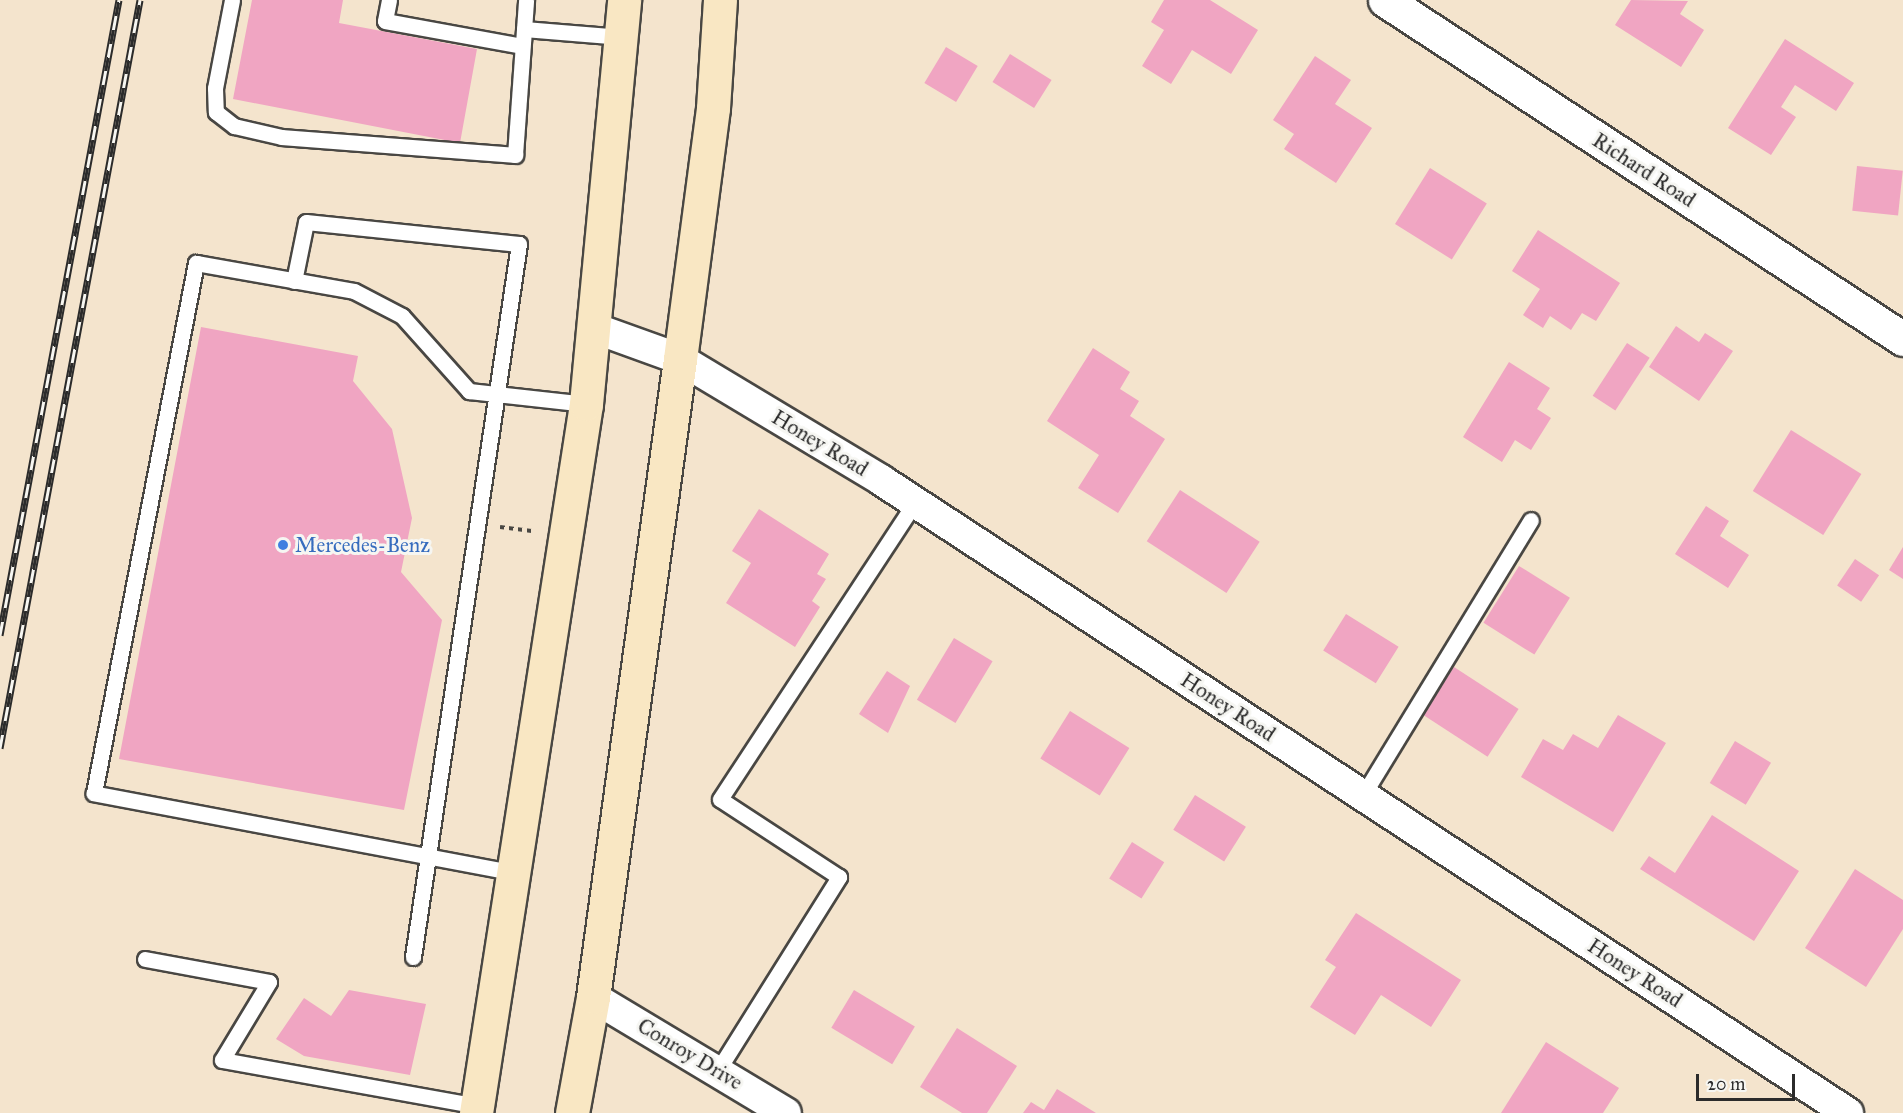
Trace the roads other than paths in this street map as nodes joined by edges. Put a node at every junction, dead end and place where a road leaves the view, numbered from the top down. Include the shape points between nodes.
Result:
1 (232, 0) edge
2 (389, 0) edge
3 (526, 0) edge
4 (624, 0) edge
5 (720, 0) edge
6 (1385, 0) edge
7 (524, 29) junction
8 (622, 37) junction
9 (522, 46) junction
10 (294, 281) junction
11 (594, 327) junction
12 (1903, 339) edge
13 (680, 359) junction
14 (497, 394) junction
15 (586, 404) junction
16 (915, 502) junction
17 (1532, 520) dead end
18 (1362, 795) junction
19 (430, 856) junction
20 (516, 873) junction
21 (413, 957) dead end
22 (144, 959) dead end
23 (593, 997) junction
24 (718, 1070) junction
25 (476, 1109) edge
26 (572, 1113) edge
27 (786, 1113) edge
28 (1848, 1113) edge

1 - 9 lane via 215,88 216,112 234,126 282,137 515,155
2 - 9 lane via 385,21
3 - 7 lane
4 - 8 main road
5 - 13 main road via 713,108
6 - 12 street, Richard Road
7 - 8 lane
7 - 9 lane
8 - 11 main road
10 - 14 lane via 354,291 402,316 469,391
10 - 14 lane via 306,222 519,244
10 - 19 lane via 196,263 94,793
11 - 13 street, Honey Road
11 - 15 main road
13 - 16 street, Honey Road
13 - 23 main road
14 - 15 lane
14 - 19 lane
15 - 20 main road
16 - 18 street, Honey Road
16 - 24 lane via 720,799 839,877
17 - 18 lane
18 - 28 street, Honey Road
19 - 20 lane
19 - 21 lane
20 - 25 main road
22 - 25 lane via 269,982 222,1060
23 - 24 street, Conroy Drive
23 - 26 main road
24 - 27 street, Conroy Drive

